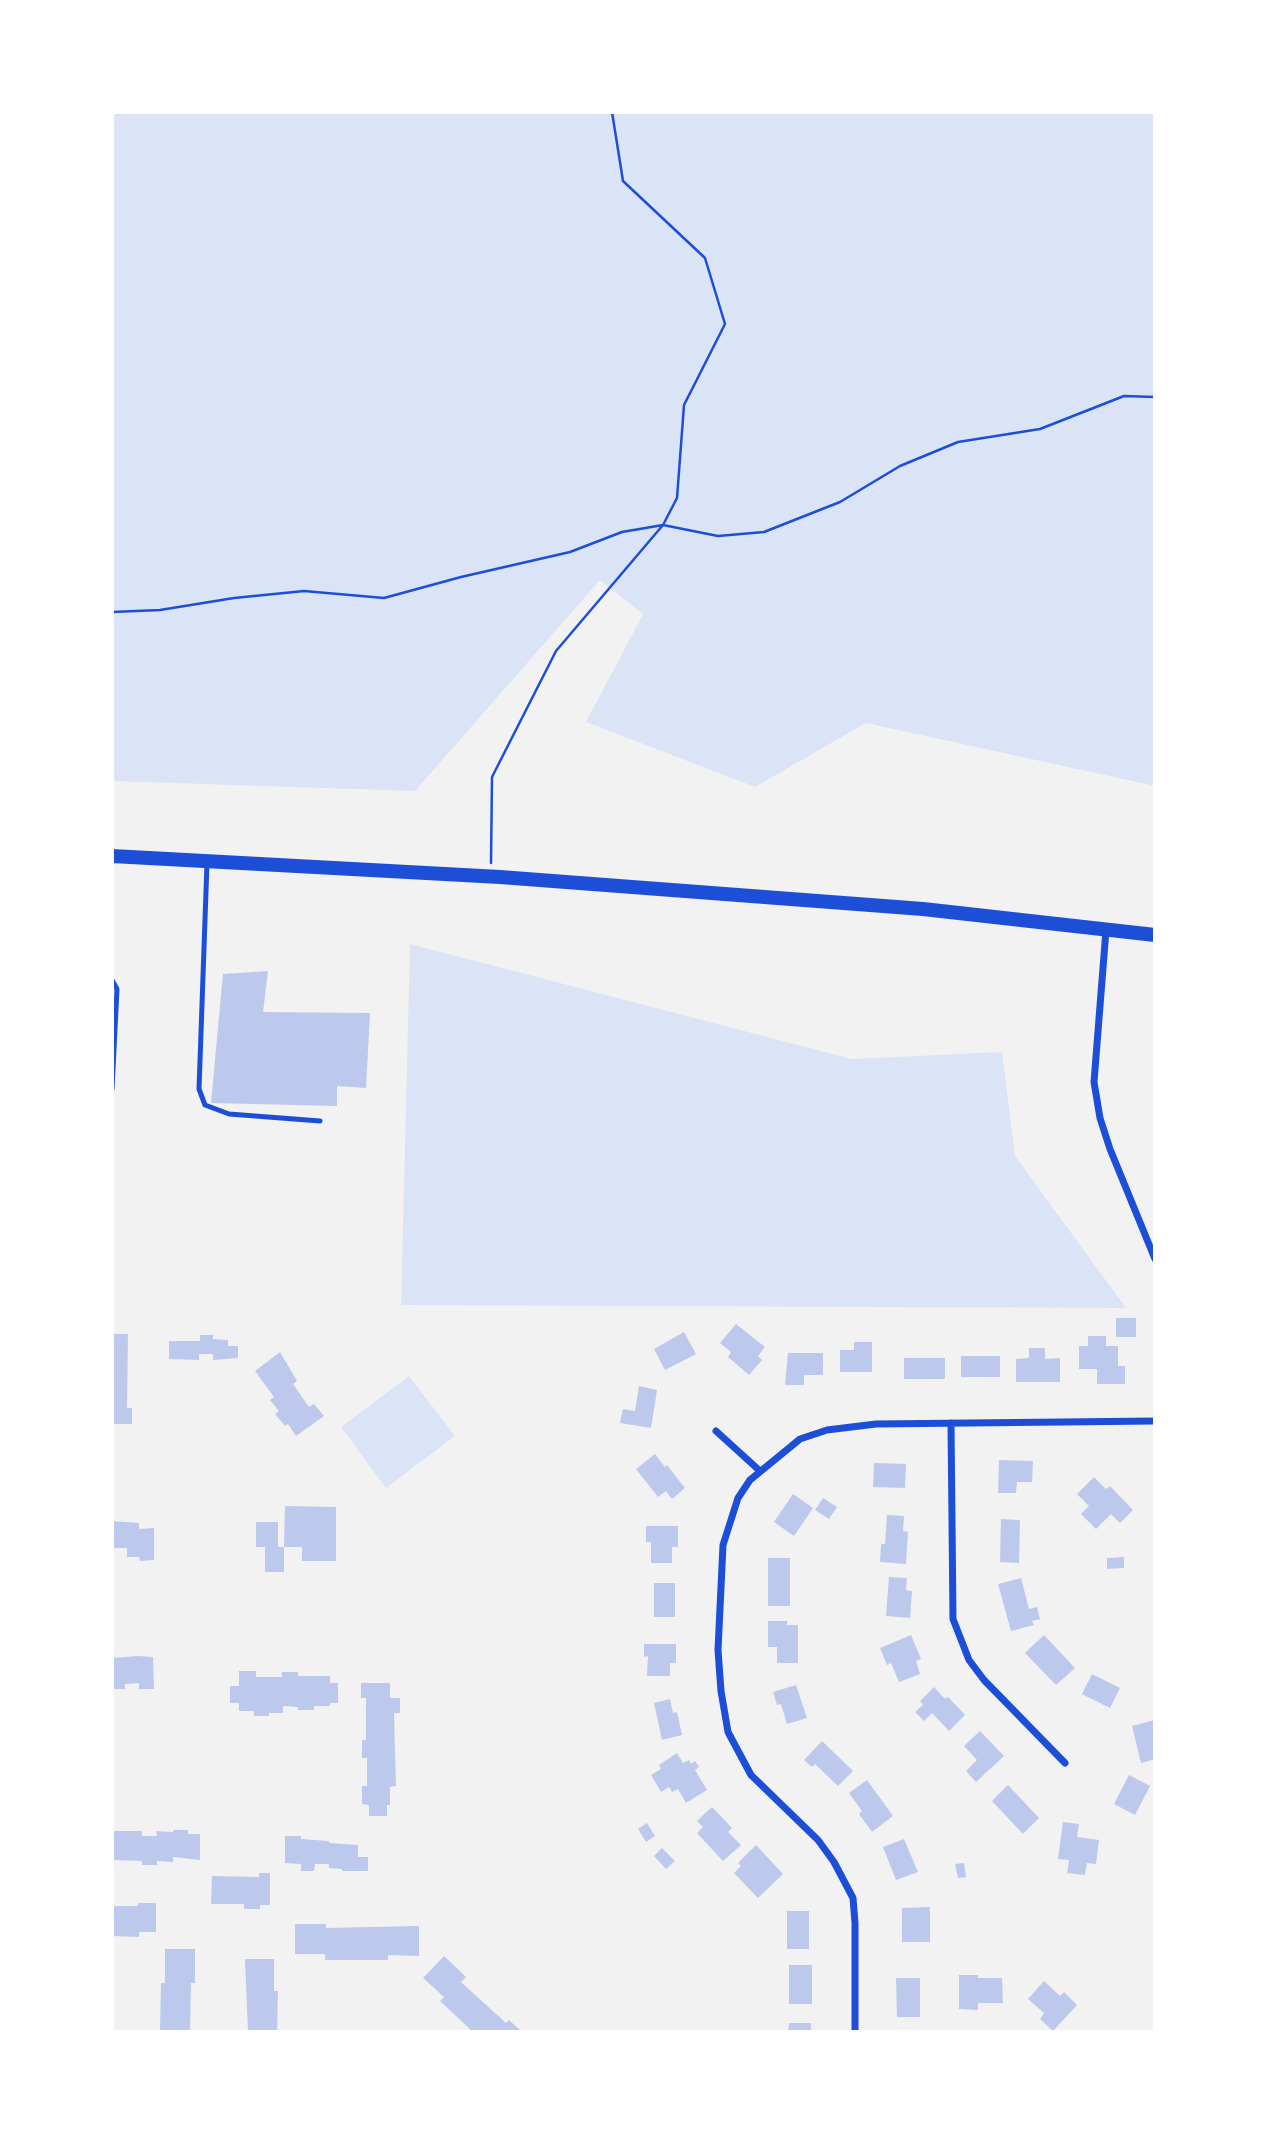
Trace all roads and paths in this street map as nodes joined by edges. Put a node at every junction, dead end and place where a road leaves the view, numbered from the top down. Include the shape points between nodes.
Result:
1 (612, 112) edge
2 (1155, 397) edge
3 (663, 525) junction
4 (112, 612) edge
5 (112, 856) edge
6 (207, 861) junction
7 (491, 876) junction
8 (1106, 930) junction
9 (1155, 935) edge
10 (112, 980) edge
11 (112, 1089) edge
12 (320, 1121) dead end
13 (1155, 1259) edge
14 (1155, 1421) edge
15 (951, 1423) junction
16 (716, 1431) dead end
17 (760, 1471) junction
18 (1065, 1763) dead end
19 (855, 2032) edge

1 - 3 path via 623,181 705,258 725,324 684,405 677,498
2 - 3 path via 1124,396 1040,429 958,442 900,466 839,502 764,532 718,536
3 - 4 path via 622,532 570,552 384,598 304,591
3 - 7 path via 556,651 492,777
5 - 6 main road
6 - 7 main road
6 - 12 lane via 199,1089 205,1105 229,1114
7 - 8 main road via 923,909
8 - 9 main road
8 - 13 street via 1094,1082 1110,1149
10 - 11 lane via 117,989
14 - 15 street
15 - 17 street via 827,1430 800,1440
15 - 18 street via 953,1619 960,1641 984,1680
16 - 17 street
17 - 19 street via 738,1498 723,1545 718,1650 723,1704 728,1732 751,1775 818,1840 853,1898

